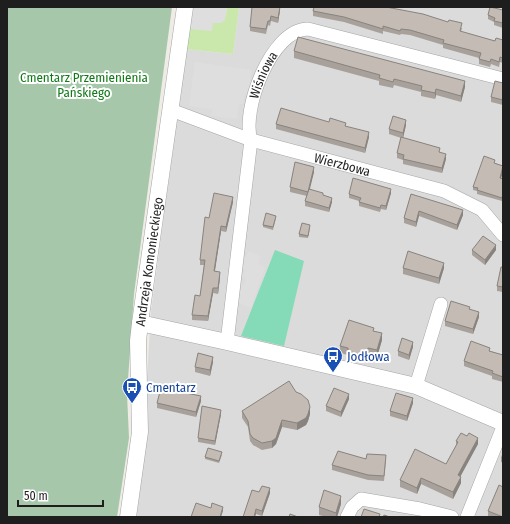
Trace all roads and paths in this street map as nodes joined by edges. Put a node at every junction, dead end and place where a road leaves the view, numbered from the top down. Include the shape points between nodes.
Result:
1 (185, 7) edge
2 (503, 79) edge
3 (171, 110) junction
4 (251, 140) junction
5 (503, 235) edge
6 (442, 304) dead end
7 (140, 323) junction
8 (228, 342) junction
9 (416, 386) junction
10 (503, 423) edge
11 (503, 427) edge
12 (128, 517) edge
13 (347, 517) edge
14 (452, 517) edge
15 (467, 517) edge

1 - 3 street, Andrzeja Komonieckiego
2 - 4 street, Wiśniowa via 302,29 289,34 270,56 251,113 248,130
3 - 4 street, Wierzbowa
3 - 7 street, Andrzeja Komonieckiego
4 - 5 street, Wierzbowa via 444,191 482,210
4 - 8 street, Wiśniowa
6 - 9 street
7 - 8 street
7 - 12 street, Andrzeja Komonieckiego via 140,432
8 - 9 street
9 - 10 street
11 - 15 street
13 - 14 street via 352,507 361,499

